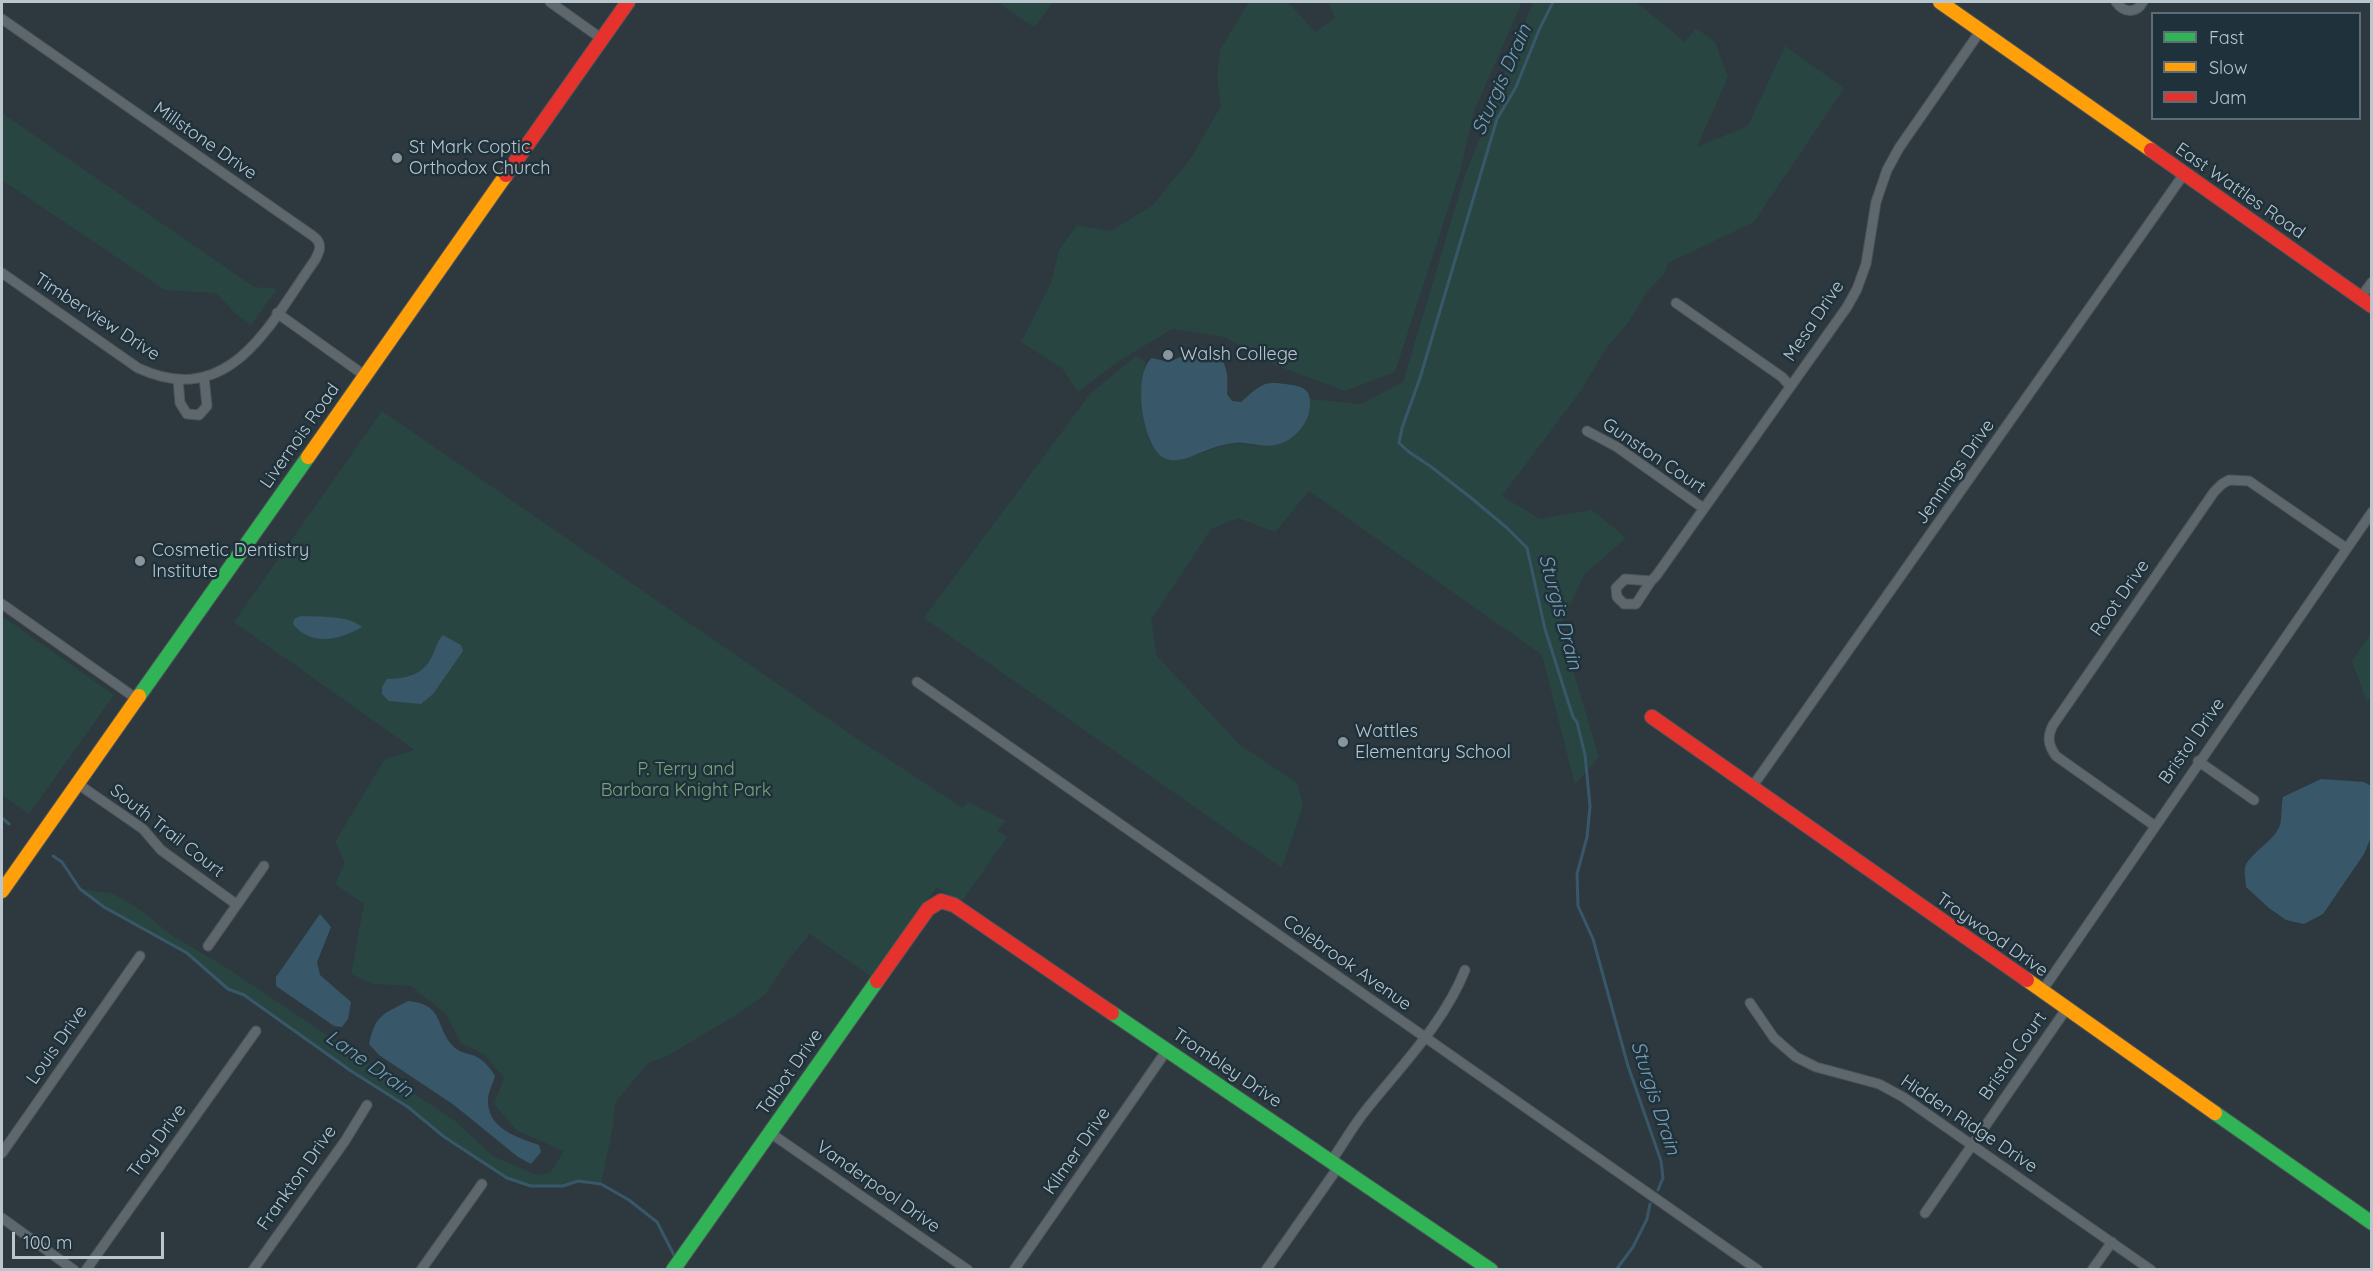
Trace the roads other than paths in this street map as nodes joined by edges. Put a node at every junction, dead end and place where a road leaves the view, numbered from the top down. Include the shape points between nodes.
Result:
1 (550, 2) edge
2 (628, 2) edge
3 (1940, 2) edge
4 (2116, 2) edge
5 (2143, 2) edge
6 (2, 19) edge
7 (1981, 30) junction
8 (602, 39) junction
9 (2184, 174) junction
10 (2, 273) edge
11 (2372, 282) edge
12 (2366, 302) edge
13 (1676, 303) dead end
14 (277, 313) junction
15 (364, 375) junction
16 (204, 377) junction
17 (178, 380) junction
18 (1790, 386) junction
19 (1587, 431) dead end
20 (1703, 508) junction
21 (2372, 512) edge
22 (2346, 548) junction
23 (1651, 581) dead end
24 (2, 604) edge
25 (917, 682) dead end
26 (137, 699) junction
27 (1652, 717) dead end
28 (2198, 761) junction
29 (78, 784) junction
30 (1752, 788) junction
31 (2254, 800) dead end
32 (2155, 826) junction
33 (264, 866) dead end
34 (2, 891) edge
35 (941, 901) joint
36 (236, 904) junction
37 (208, 946) dead end
38 (140, 956) dead end
39 (1465, 970) dead end
40 (2042, 991) junction
41 (1750, 1003) dead end
42 (2067, 1008) junction
43 (256, 1031) dead end
44 (1425, 1038) junction
45 (1167, 1050) junction
46 (367, 1105) dead end
47 (769, 1132) junction
48 (1972, 1144) junction
49 (2, 1153) edge
50 (1335, 1163) junction
51 (482, 1184) dead end
52 (1925, 1213) dead end
53 (2, 1218) edge
54 (2372, 1223) edge
55 (2112, 1242) junction
56 (74, 1269) edge
57 (86, 1269) edge
58 (253, 1269) edge
59 (421, 1269) edge
60 (673, 1269) edge
61 (968, 1269) edge
62 (1014, 1269) edge
63 (1266, 1269) edge
64 (1491, 1269) edge
65 (1758, 1269) edge
66 (2092, 1269) edge
67 (2151, 1269) edge

1 - 8 street
2 - 8 street, Livernois Road
3 - 7 street, East Wattles Road
4 - 5 street via 2132,11
6 - 14 street, Millstone Drive via 317,239 319,253
7 - 9 street, East Wattles Road
7 - 18 street, Mesa Drive via 1893,158 1876,202 1869,251 1857,289
8 - 15 street, Livernois Road
9 - 12 street, East Wattles Road
9 - 30 street, Jennings Drive
10 - 17 street, Timberview Drive via 138,368
11 - 12 street
13 - 18 street
14 - 15 street
14 - 16 street, Timberview Drive via 248,352 228,367
15 - 26 street, Livernois Road
16 - 17 street, Timberview Drive
16 - 17 street via 207,406 193,416 180,403
18 - 20 street, Mesa Drive
19 - 20 street, Gunston Court via 1617,447
20 - 23 street, Mesa Drive
21 - 22 street, Bristol Drive
22 - 28 street, Bristol Drive
22 - 32 street, Root Drive via 2256,485 2238,479 2222,484 2066,705 2050,731 2052,751
24 - 26 street
25 - 44 street, Colebrook Avenue
26 - 29 street, Livernois Road
27 - 30 street, Troywood Drive
28 - 31 street
28 - 32 street, Bristol Drive
29 - 34 street, Livernois Road
29 - 36 street, South Trail Court
30 - 40 street, Troywood Drive
32 - 40 street, Bristol Drive
33 - 36 street
35 - 45 street, Trombley Drive via 954,905
35 - 47 street, Talbot Drive via 928,909
36 - 37 street
38 - 49 street, Louis Drive
39 - 44 street via 1457,992
40 - 42 street, Troywood Drive
41 - 48 street, Hidden Ridge Drive via 1774,1038 1796,1057 1816,1067 1879,1084
42 - 48 street, Bristol Court
42 - 54 street, Troywood Drive
43 - 57 street, Troy Drive
44 - 50 street via 1364,1113
44 - 65 street, Colebrook Avenue
45 - 50 street, Trombley Drive
45 - 62 street, Kilmer Drive
46 - 58 street, Frankton Drive
47 - 60 street, Talbot Drive
47 - 61 street, Vanderpool Drive
48 - 52 street, Bristol Court
48 - 55 street, Hidden Ridge Drive
50 - 63 street
50 - 64 street, Trombley Drive
51 - 59 street
53 - 56 street
55 - 66 street
55 - 67 street, Hidden Ridge Drive

